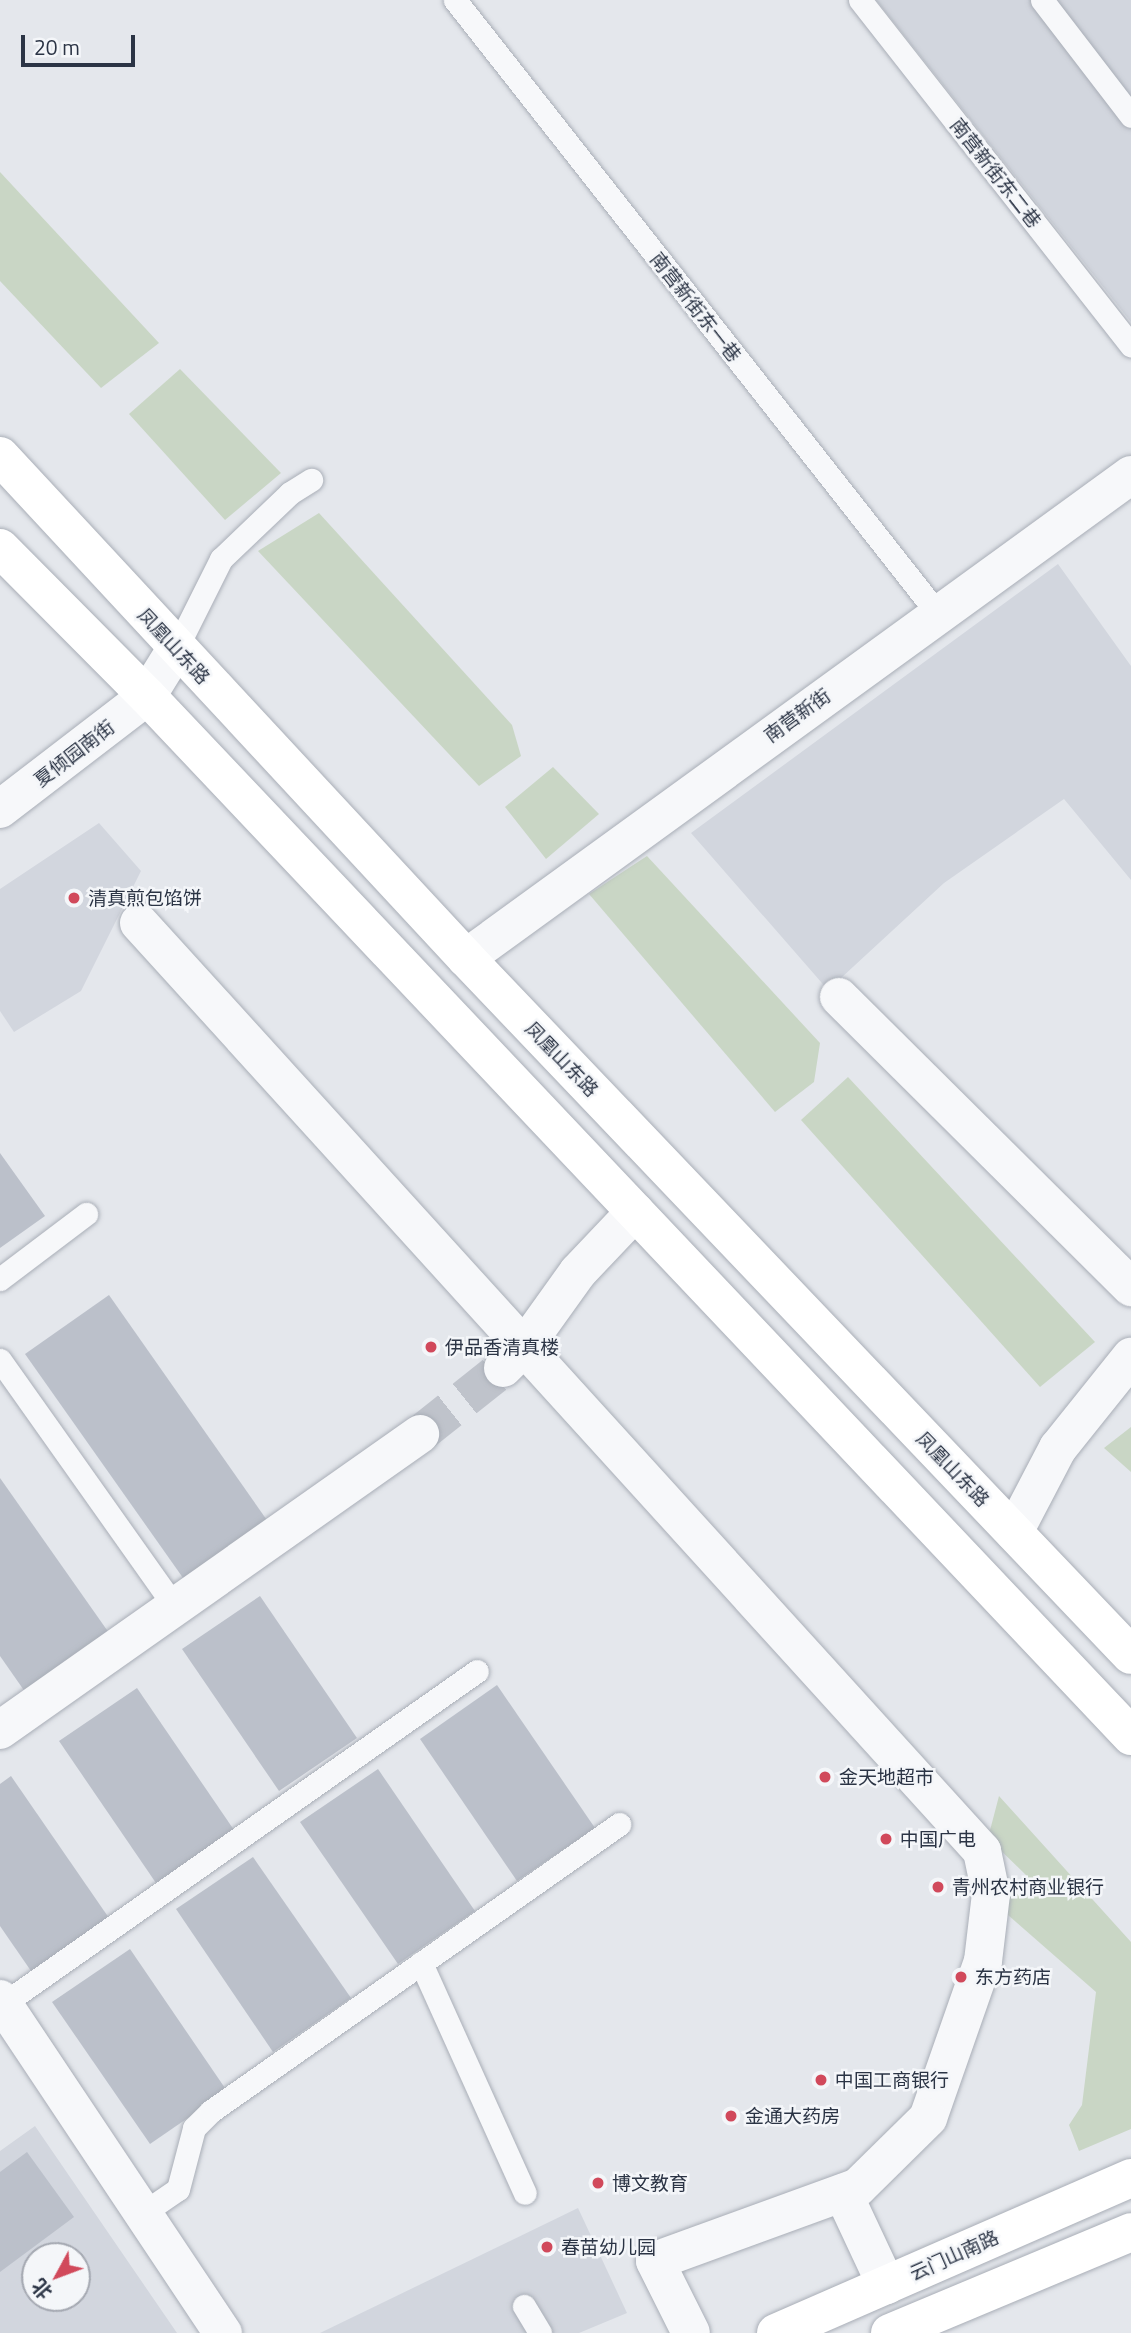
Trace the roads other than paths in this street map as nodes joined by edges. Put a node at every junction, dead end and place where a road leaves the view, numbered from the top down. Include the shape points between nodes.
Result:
1 (455, 0) edge
2 (860, 0) edge
3 (1042, 0) edge
4 (1131, 116) edge
5 (1131, 346) edge
6 (0, 456) edge
7 (311, 480) dead end
8 (1127, 487) edge
9 (0, 548) edge
10 (938, 614) junction
11 (176, 649) junction
12 (148, 696) junction
13 (0, 809) edge
14 (139, 923) dead end
15 (466, 958) junction
16 (839, 997) dead end
17 (635, 1212) junction
18 (86, 1214) dead end
19 (0, 1279) edge
20 (1131, 1287) edge
21 (514, 1357) junction
22 (1131, 1357) edge
23 (0, 1360) edge
24 (420, 1434) tunnel mouth
25 (1014, 1532) junction
26 (175, 1607) junction
27 (1131, 1655) edge
28 (477, 1671) dead end
29 (0, 1730) edge
30 (1131, 1737) edge
31 (619, 1824) dead end
32 (421, 1963) junction
33 (2, 2001) edge
34 (1131, 2178) edge
35 (525, 2193) dead end
36 (843, 2193) junction
37 (142, 2213) junction
38 (1131, 2232) edge
39 (886, 2285) junction
40 (524, 2306) dead end
41 (223, 2333) edge
42 (540, 2333) edge
43 (691, 2333) edge
44 (776, 2333) edge
45 (890, 2333) edge

1 - 10 lane, 南营新街东一巷
2 - 5 lane, 南营新街东二巷
3 - 4 lane
6 - 11 main road, 凤凰山东路
7 - 11 lane via 290,493 221,559
8 - 10 street, 南营新街
9 - 12 main road
10 - 15 street, 南营新街
11 - 12 street
11 - 15 main road, 凤凰山东路
12 - 13 street, 夏倾园南街
12 - 17 main road
14 - 21 street
15 - 25 main road, 凤凰山东路
16 - 20 street
17 - 21 street via 578,1272
17 - 30 main road
18 - 19 lane
21 - 36 street via 982,1851 991,1894 983,1961 928,2118 858,2187
22 - 25 street via 1058,1448
23 - 26 lane
24 - 26 street
25 - 27 main road, 凤凰山东路
26 - 29 street
28 - 33 lane
31 - 32 lane
32 - 35 lane
32 - 37 lane via 211,2111 194,2128 178,2189
33 - 37 street
34 - 39 main road, 云门山南路
36 - 39 street
36 - 43 street via 655,2261
37 - 41 street
38 - 45 main road
39 - 44 main road, 云门山南路
40 - 42 lane

